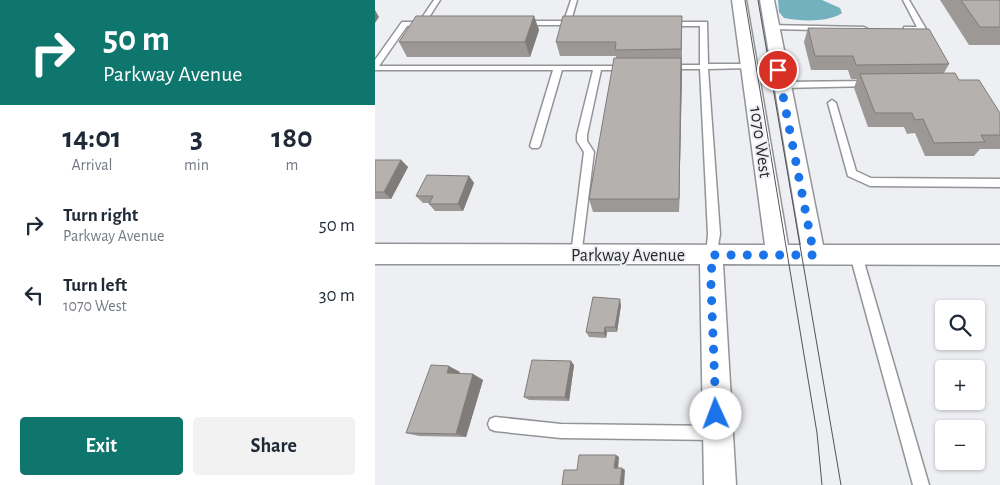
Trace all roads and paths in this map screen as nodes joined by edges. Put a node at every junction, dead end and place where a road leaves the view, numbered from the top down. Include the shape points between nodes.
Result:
1 (437, 0) edge
2 (574, 0) edge
3 (739, 0) edge
4 (767, 0) edge
5 (906, 0) edge
6 (567, 23) junction
7 (586, 23) edge
8 (421, 24) junction
9 (431, 24) edge
10 (509, 24) edge
11 (655, 24) edge
12 (771, 27) junction
13 (875, 29) edge
14 (894, 29) edge
15 (750, 66) junction
16 (375, 67) edge
17 (704, 67) junction
18 (636, 68) edge
19 (656, 68) edge
20 (558, 69) junction
21 (597, 69) junction
22 (877, 84) edge
23 (781, 85) junction
24 (832, 103) dead end
25 (535, 146) dead end
26 (1000, 183) edge
27 (375, 254) edge
28 (577, 254) junction
29 (712, 255) junction
30 (777, 255) junction
31 (814, 255) junction
32 (856, 255) junction
33 (1000, 255) edge
34 (495, 424) dead end
35 (717, 433) junction
36 (719, 485) edge
37 (921, 485) edge

1 - 8 lane
2 - 6 lane
3 - 15 street, 1070 West
4 - 12 street, 1070 West
5 - 14 lane via 924,33
6 - 7 lane
6 - 10 lane
8 - 9 lane
8 - 16 lane via 405,24
11 - 17 lane via 704,24
12 - 13 lane
12 - 23 street, 1070 West
15 - 17 lane
15 - 30 street, 1070 West
16 - 20 lane
17 - 19 lane
17 - 29 lane via 715,234
18 - 21 lane
20 - 21 lane
20 - 25 lane
21 - 28 lane via 582,135 589,152
22 - 23 lane
23 - 31 street, 1070 West
24 - 26 lane via 852,173 870,182
27 - 28 street, Parkway Avenue
28 - 29 street, Parkway Avenue
29 - 30 street, Parkway Avenue
29 - 35 street
30 - 31 street, Parkway Avenue
31 - 32 street, Parkway Avenue
32 - 33 street, Parkway Avenue
32 - 37 lane
34 - 35 lane via 561,431
35 - 36 street

